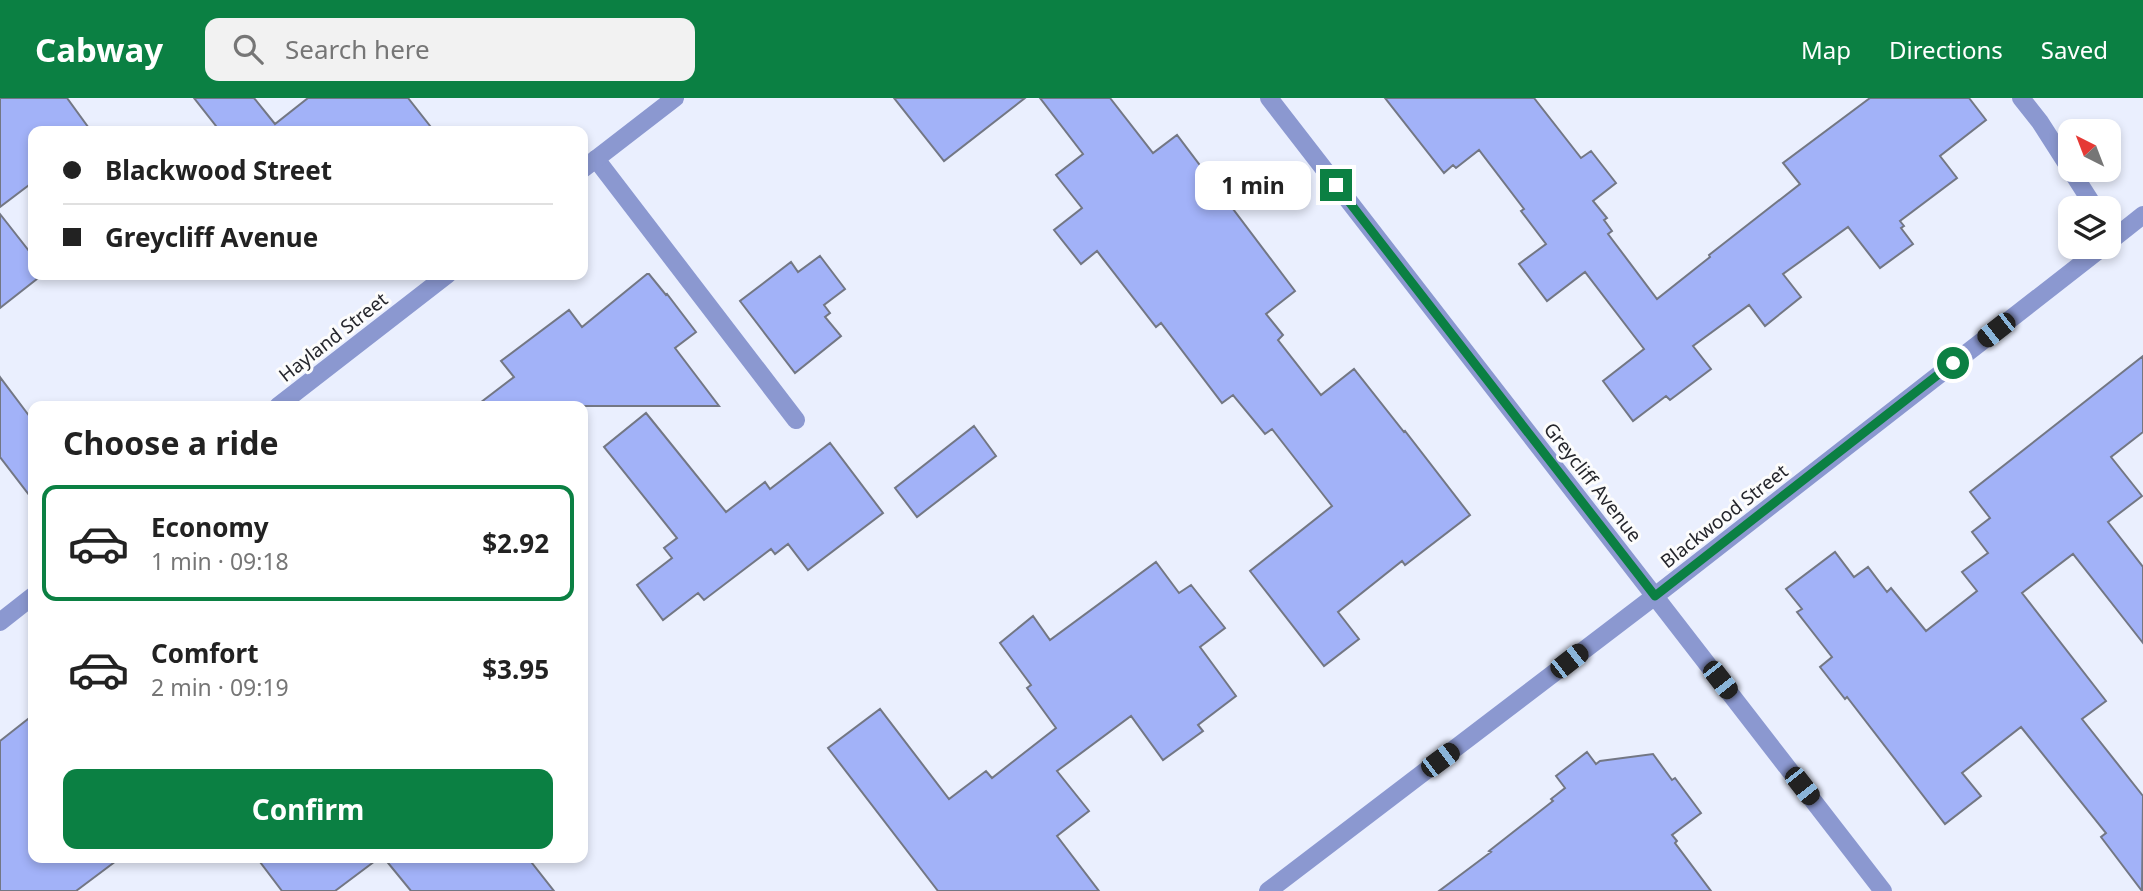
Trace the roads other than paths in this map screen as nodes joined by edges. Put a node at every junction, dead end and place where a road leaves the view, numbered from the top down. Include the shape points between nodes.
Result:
1 (675, 98) edge
2 (1269, 98) edge
3 (2021, 98) edge
4 (590, 164) edge
5 (2087, 196) edge
6 (2143, 215) edge
7 (2121, 230) edge
8 (2083, 259) edge
9 (441, 280) edge
10 (284, 401) edge
11 (796, 420) dead end
12 (1655, 596) junction
13 (28, 600) edge
14 (0, 622) edge
15 (1268, 891) edge
16 (1883, 891) edge

1 - 4 street
2 - 12 street, Greycliff Avenue
3 - 5 street
4 - 11 street
6 - 7 street, Blackwood Street
8 - 12 street, Blackwood Street
9 - 10 street, Hayland Street
12 - 15 street, Blackwood Street
12 - 16 street, Greycliff Avenue
13 - 14 street

